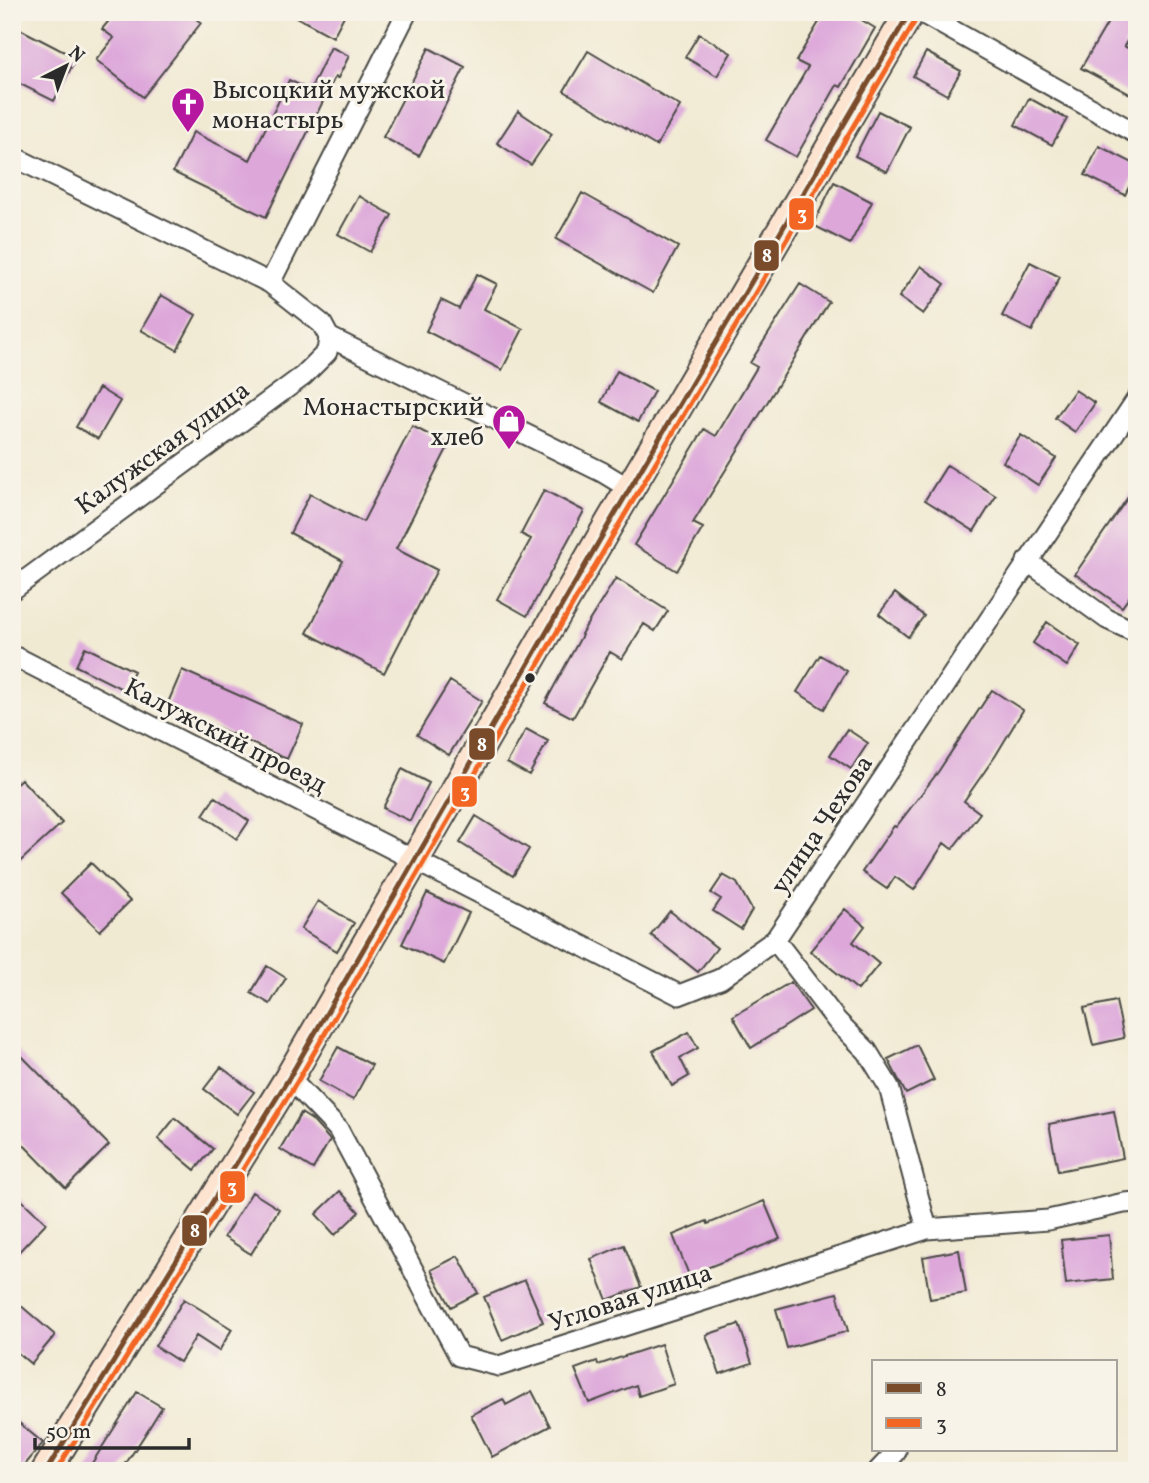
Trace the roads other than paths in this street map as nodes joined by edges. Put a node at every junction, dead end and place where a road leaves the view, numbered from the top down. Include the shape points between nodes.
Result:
1 (407, 12) edge
2 (910, 12) edge
3 (920, 12) edge
4 (1137, 134) edge
5 (12, 156) edge
6 (270, 283) junction
7 (329, 337) junction
8 (1137, 399) edge
9 (630, 489) junction
10 (1027, 561) junction
11 (12, 590) edge
12 (1137, 633) edge
13 (12, 658) edge
14 (416, 862) junction
15 (775, 940) junction
16 (289, 1078) junction
17 (1137, 1202) edge
18 (927, 1229) junction
19 (896, 1452) dead end
20 (46, 1471) edge
21 (878, 1471) edge

1 - 6 street
2 - 9 street
3 - 4 street
5 - 6 street
6 - 7 street via 322,324
7 - 9 street
7 - 11 street, Калужская улица via 327,352 303,376
8 - 10 street, улица Чехова
9 - 14 street
10 - 12 street via 1107,619
10 - 15 street, улица Чехова
13 - 14 street, Калужский проезд
14 - 15 street, улица Чехова via 679,995 720,979
14 - 16 street
15 - 18 street via 837,1021 867,1051 890,1087
16 - 18 street, Угловая улица via 338,1129 459,1356 499,1366
16 - 20 street
17 - 18 street, Угловая улица via 1048,1220
19 - 21 street

